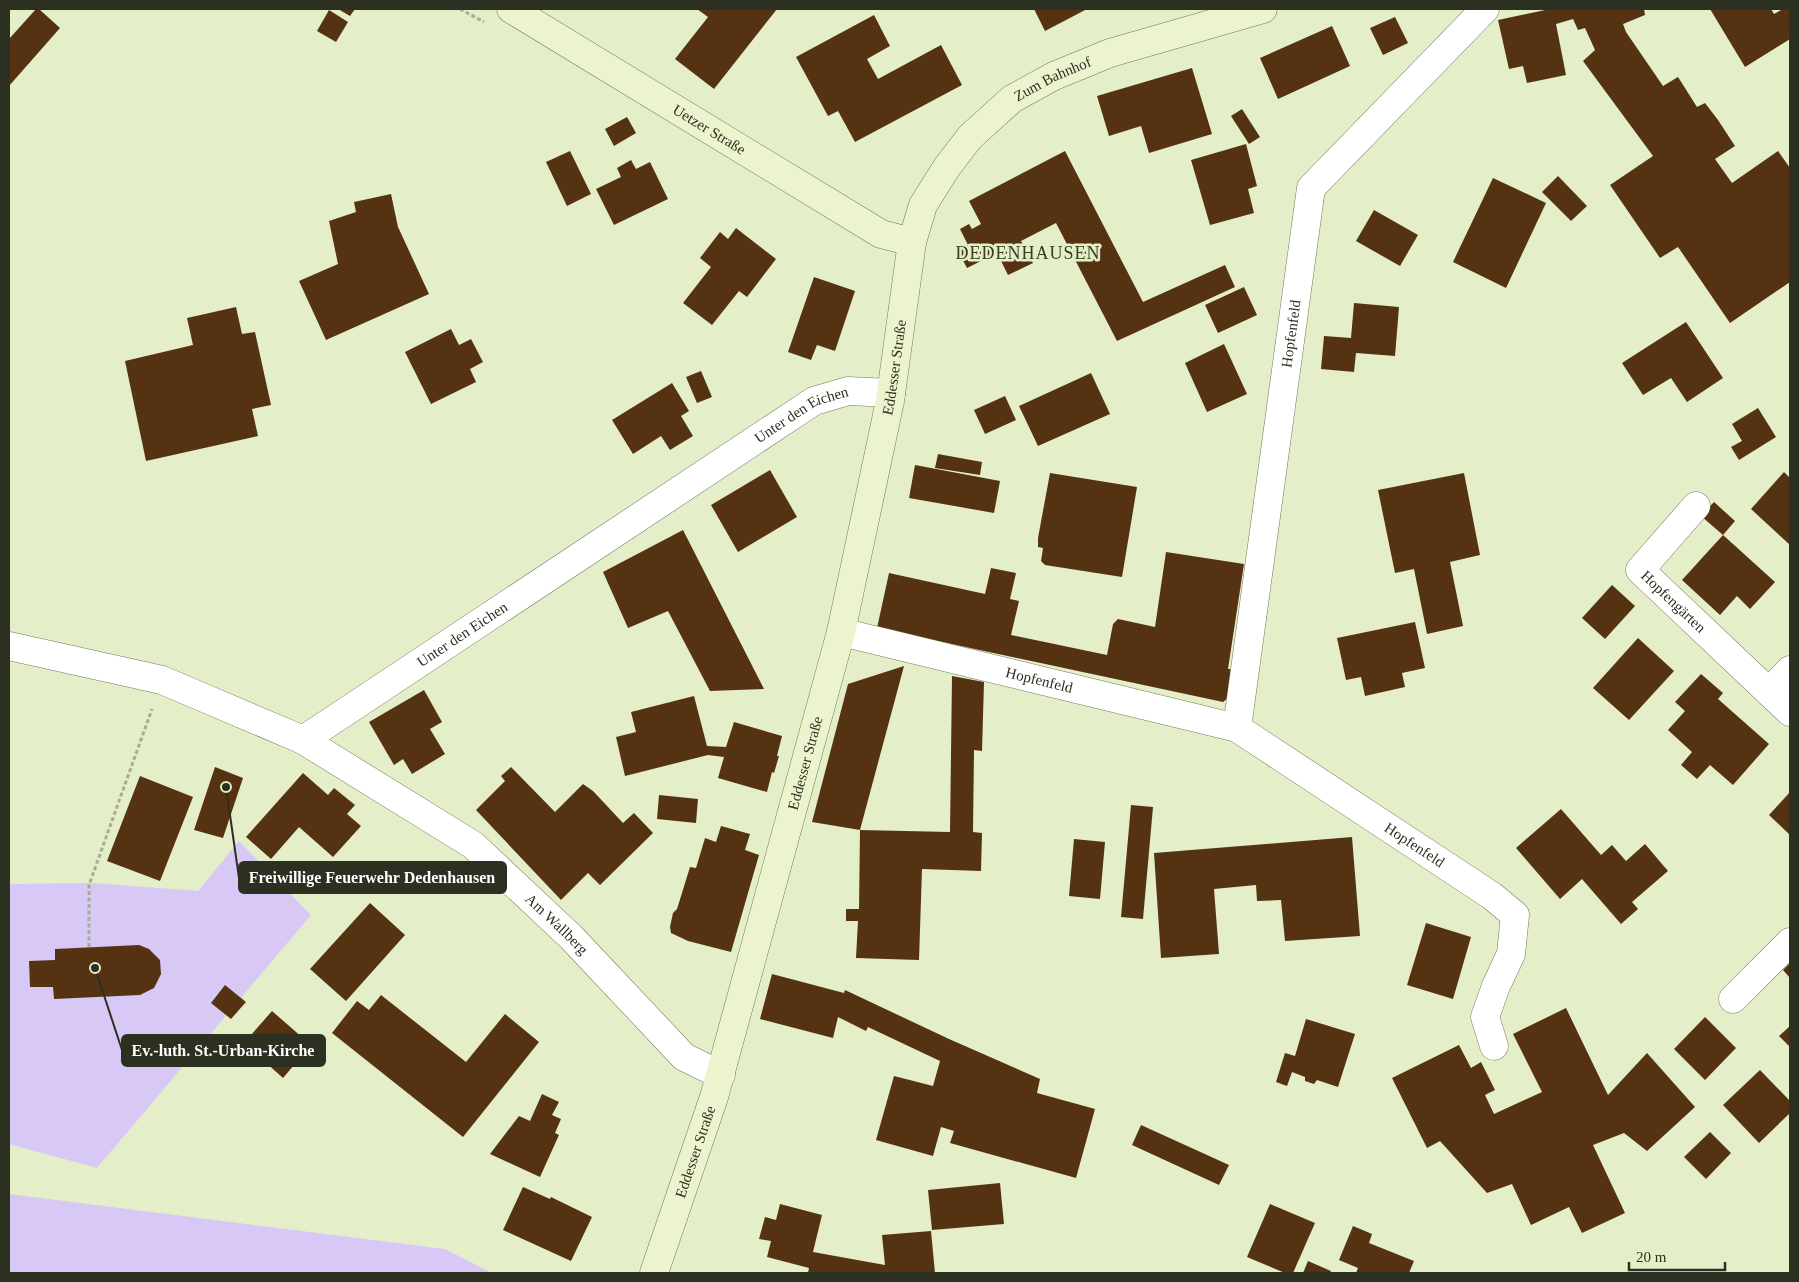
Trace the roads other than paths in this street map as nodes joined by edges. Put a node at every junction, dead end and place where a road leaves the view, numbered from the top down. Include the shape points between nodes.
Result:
1 (511, 9) edge
2 (1263, 9) edge
3 (1485, 9) edge
4 (912, 242) junction
5 (891, 394) junction
6 (1696, 506) dead end
7 (841, 632) junction
8 (9, 646) edge
9 (1790, 670) edge
10 (1769, 692) junction
11 (1790, 712) edge
12 (1236, 728) junction
13 (303, 740) junction
14 (1790, 942) edge
15 (1733, 999) dead end
16 (1494, 1046) dead end
17 (721, 1075) junction
18 (654, 1273) edge

1 - 4 street, Uetzer Straße via 881,234
2 - 4 street, Zum Bahnhof via 1110,53 1054,76 1012,99 970,137 947,167 923,205
3 - 12 street, Hopfenfeld via 1311,188
4 - 5 street, Eddesser Straße
5 - 7 street, Eddesser Straße
5 - 13 street, Unter den Eichen via 848,391 814,401
6 - 10 street, Hopfengärten via 1640,570
7 - 12 street, Hopfenfeld
7 - 17 street, Eddesser Straße
8 - 13 street via 162,680
9 - 10 street
10 - 11 street, Hopfengärten
12 - 16 street, Hopfenfeld via 1515,914 1511,954 1485,1017
13 - 17 street, Am Wallberg via 473,845 571,937 684,1057
14 - 15 street
17 - 18 street, Eddesser Straße

